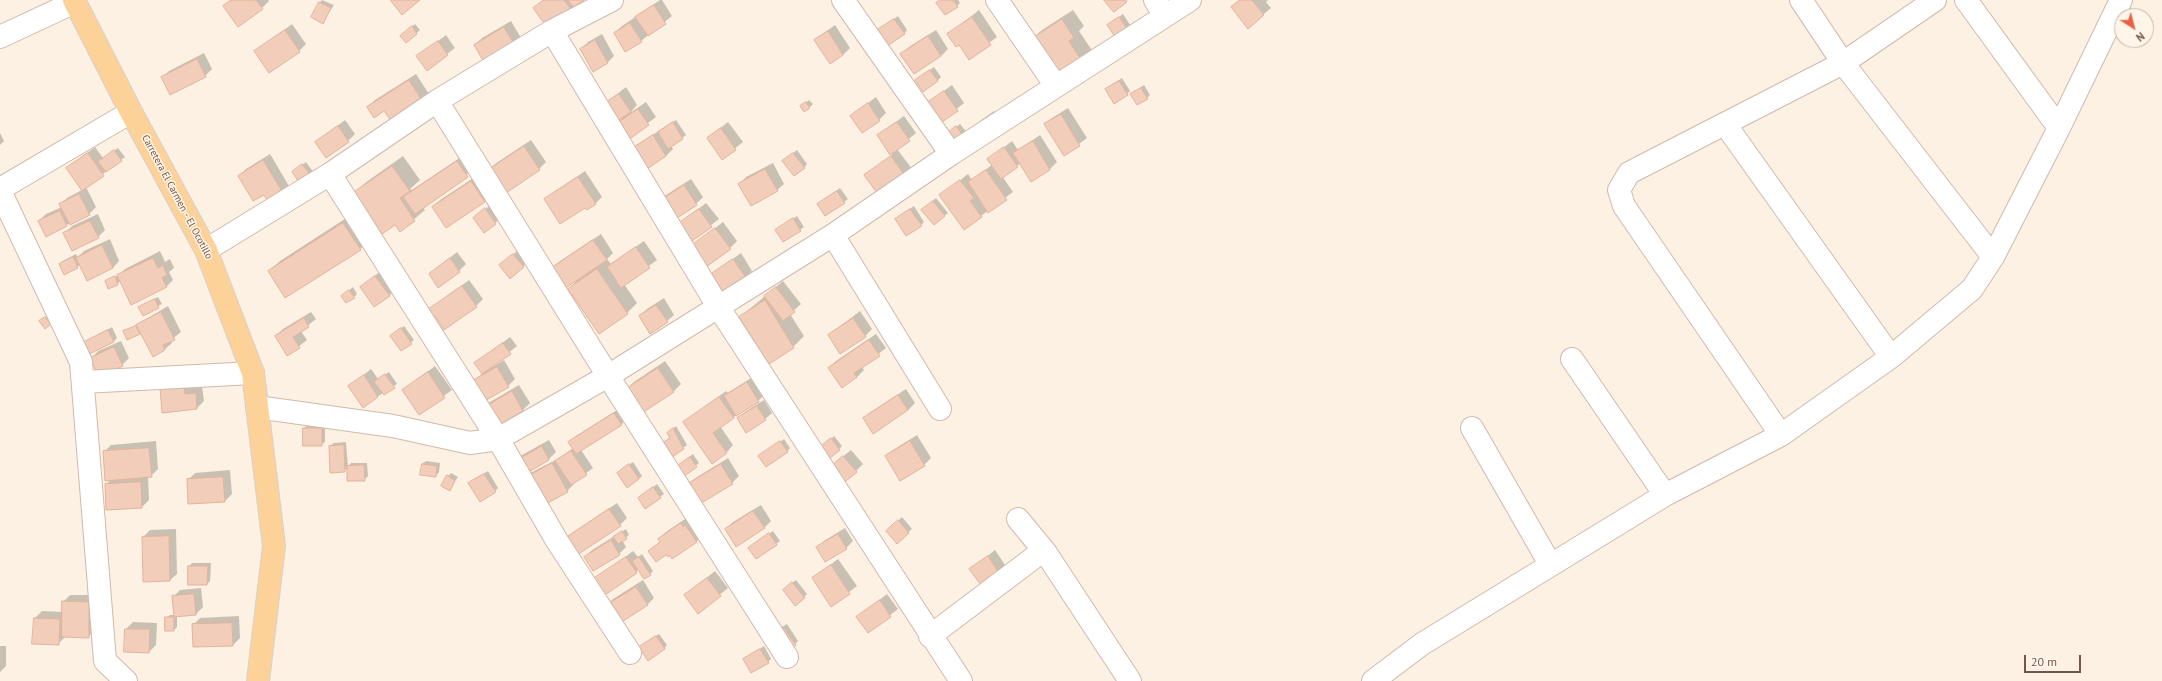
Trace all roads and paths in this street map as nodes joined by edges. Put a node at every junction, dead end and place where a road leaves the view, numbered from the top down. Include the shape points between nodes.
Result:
1 (612, 0) edge
2 (844, 0) edge
3 (997, 0) edge
4 (1190, 0) edge
5 (1801, 0) edge
6 (1935, 0) edge
7 (1966, 0) edge
8 (2121, 0) edge
9 (75, 1) edge
10 (1160, 8) edge
11 (552, 31) junction
12 (0, 37) edge
13 (1843, 63) junction
14 (1056, 86) junction
15 (437, 101) junction
16 (131, 112) junction
17 (1725, 124) junction
18 (2059, 128) junction
19 (950, 154) junction
20 (330, 174) junction
21 (0, 190) edge
22 (834, 235) junction
23 (206, 250) junction
24 (1993, 257) junction
25 (719, 308) junction
26 (1891, 357) junction
27 (1572, 359) dead end
28 (253, 373) junction
29 (608, 376) junction
30 (82, 382) junction
31 (257, 406) junction
32 (940, 409) dead end
33 (1472, 428) dead end
34 (1781, 435) junction
35 (498, 439) junction
36 (1665, 494) junction
37 (1018, 519) dead end
38 (1046, 553) junction
39 (1550, 564) junction
40 (930, 636) junction
41 (630, 653) dead end
42 (787, 657) dead end
43 (126, 681) edge
44 (258, 681) edge
45 (961, 681) edge
46 (1130, 681) edge
47 (1373, 681) edge

1 - 11 street
2 - 19 street
3 - 14 street
4 - 10 street
5 - 13 street
6 - 13 street
7 - 18 street
8 - 18 street
9 - 12 street
9 - 16 main road, Carretera El Carmen - El Ocotillo
10 - 14 street
11 - 15 street
11 - 25 street
13 - 17 street
13 - 24 street
14 - 19 street
15 - 20 street
15 - 29 street
16 - 21 street
16 - 23 main road, Carretera El Carmen - El Ocotillo
17 - 26 street
17 - 34 street via 1629,173 1619,190 1630,217
18 - 24 street
19 - 22 street
20 - 23 street
20 - 35 street
21 - 30 street via 81,362
22 - 25 street
22 - 32 street
23 - 28 main road, Carretera El Carmen - El Ocotillo
24 - 26 street via 1972,289
25 - 29 street
25 - 40 street
26 - 34 street
27 - 36 street
28 - 30 street
28 - 31 main road, Carretera El Carmen - El Ocotillo
29 - 35 street
29 - 42 street
30 - 43 street via 105,661
31 - 35 street via 392,426 470,443
31 - 44 main road, Carretera El Carmen - El Ocotillo via 274,546
33 - 39 street
34 - 36 street
35 - 41 street via 557,541
36 - 39 street
37 - 38 street
38 - 40 street via 1036,556
38 - 46 street
39 - 47 street via 1422,644
40 - 45 street

